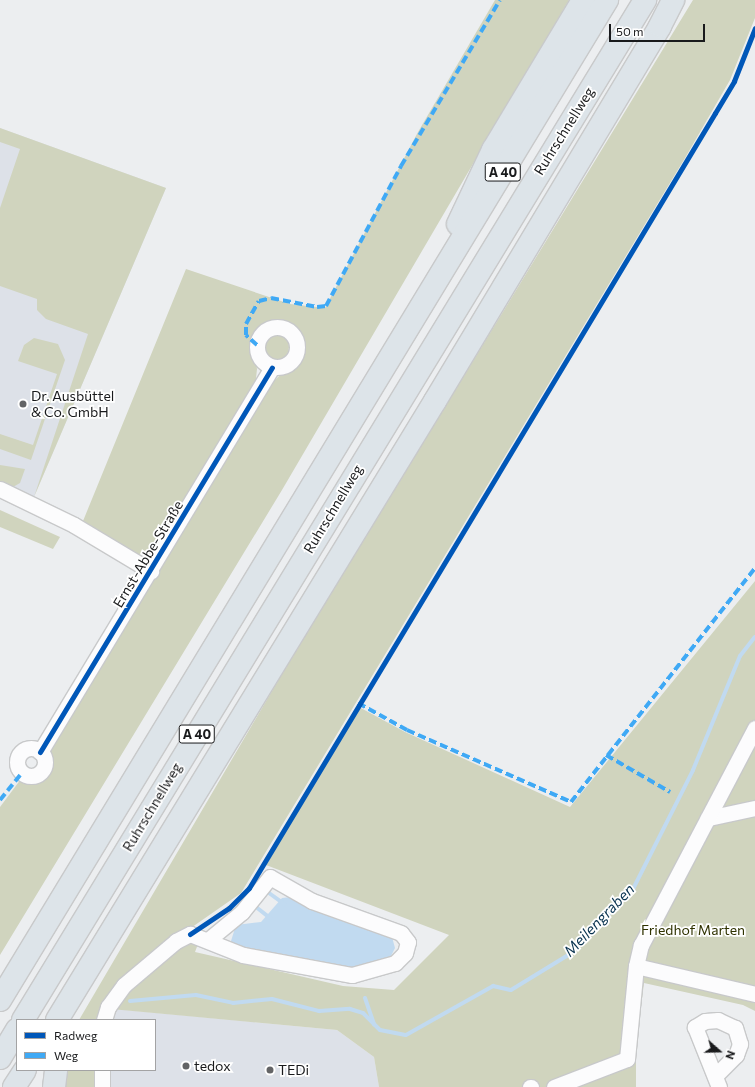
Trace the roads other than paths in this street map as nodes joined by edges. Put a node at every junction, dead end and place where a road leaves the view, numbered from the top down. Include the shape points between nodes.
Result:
1 (583, 0) edge
2 (607, 0) edge
3 (645, 0) edge
4 (672, 0) edge
5 (682, 0) edge
6 (660, 26) junction
7 (430, 292) junction
8 (272, 367) dead end
9 (0, 489) edge
10 (151, 571) junction
11 (755, 728) edge
12 (40, 752) dead end
13 (755, 808) edge
14 (708, 818) junction
15 (208, 940) junction
16 (636, 966) junction
17 (90, 969) junction
18 (755, 994) edge
19 (0, 1000) edge
20 (24, 1019) edge
21 (58, 1019) edge
22 (71, 1019) edge
23 (104, 1019) edge
24 (16, 1032) edge
25 (0, 1058) edge
26 (24, 1071) edge
27 (56, 1071) edge
28 (102, 1071) edge
29 (14, 1087) edge
30 (54, 1087) edge
31 (102, 1087) edge
32 (554, 1087) edge

1 - 7 highway via 493,150
2 - 7 highway, A 40
3 - 20 highway, Ruhrschnellweg / A 40
4 - 6 highway
5 - 6 highway
6 - 17 highway
7 - 19 highway, A 40
8 - 10 street, Ernst-Abbe-Straße
9 - 10 street, Ernst-Abbe-Straße via 74,525
10 - 12 street, Ernst-Abbe-Straße
11 - 14 street
13 - 14 street
14 - 16 street via 642,945
15 - 15 street via 243,955 352,975 395,963 405,953 408,942 394,930 318,903 270,877 242,912
15 - 23 street via 190,934 176,941 124,985 108,1007
16 - 18 street
16 - 32 street via 627,1059
17 - 21 highway
17 - 22 highway
24 - 25 highway
26 - 29 highway
27 - 30 highway
28 - 31 street

